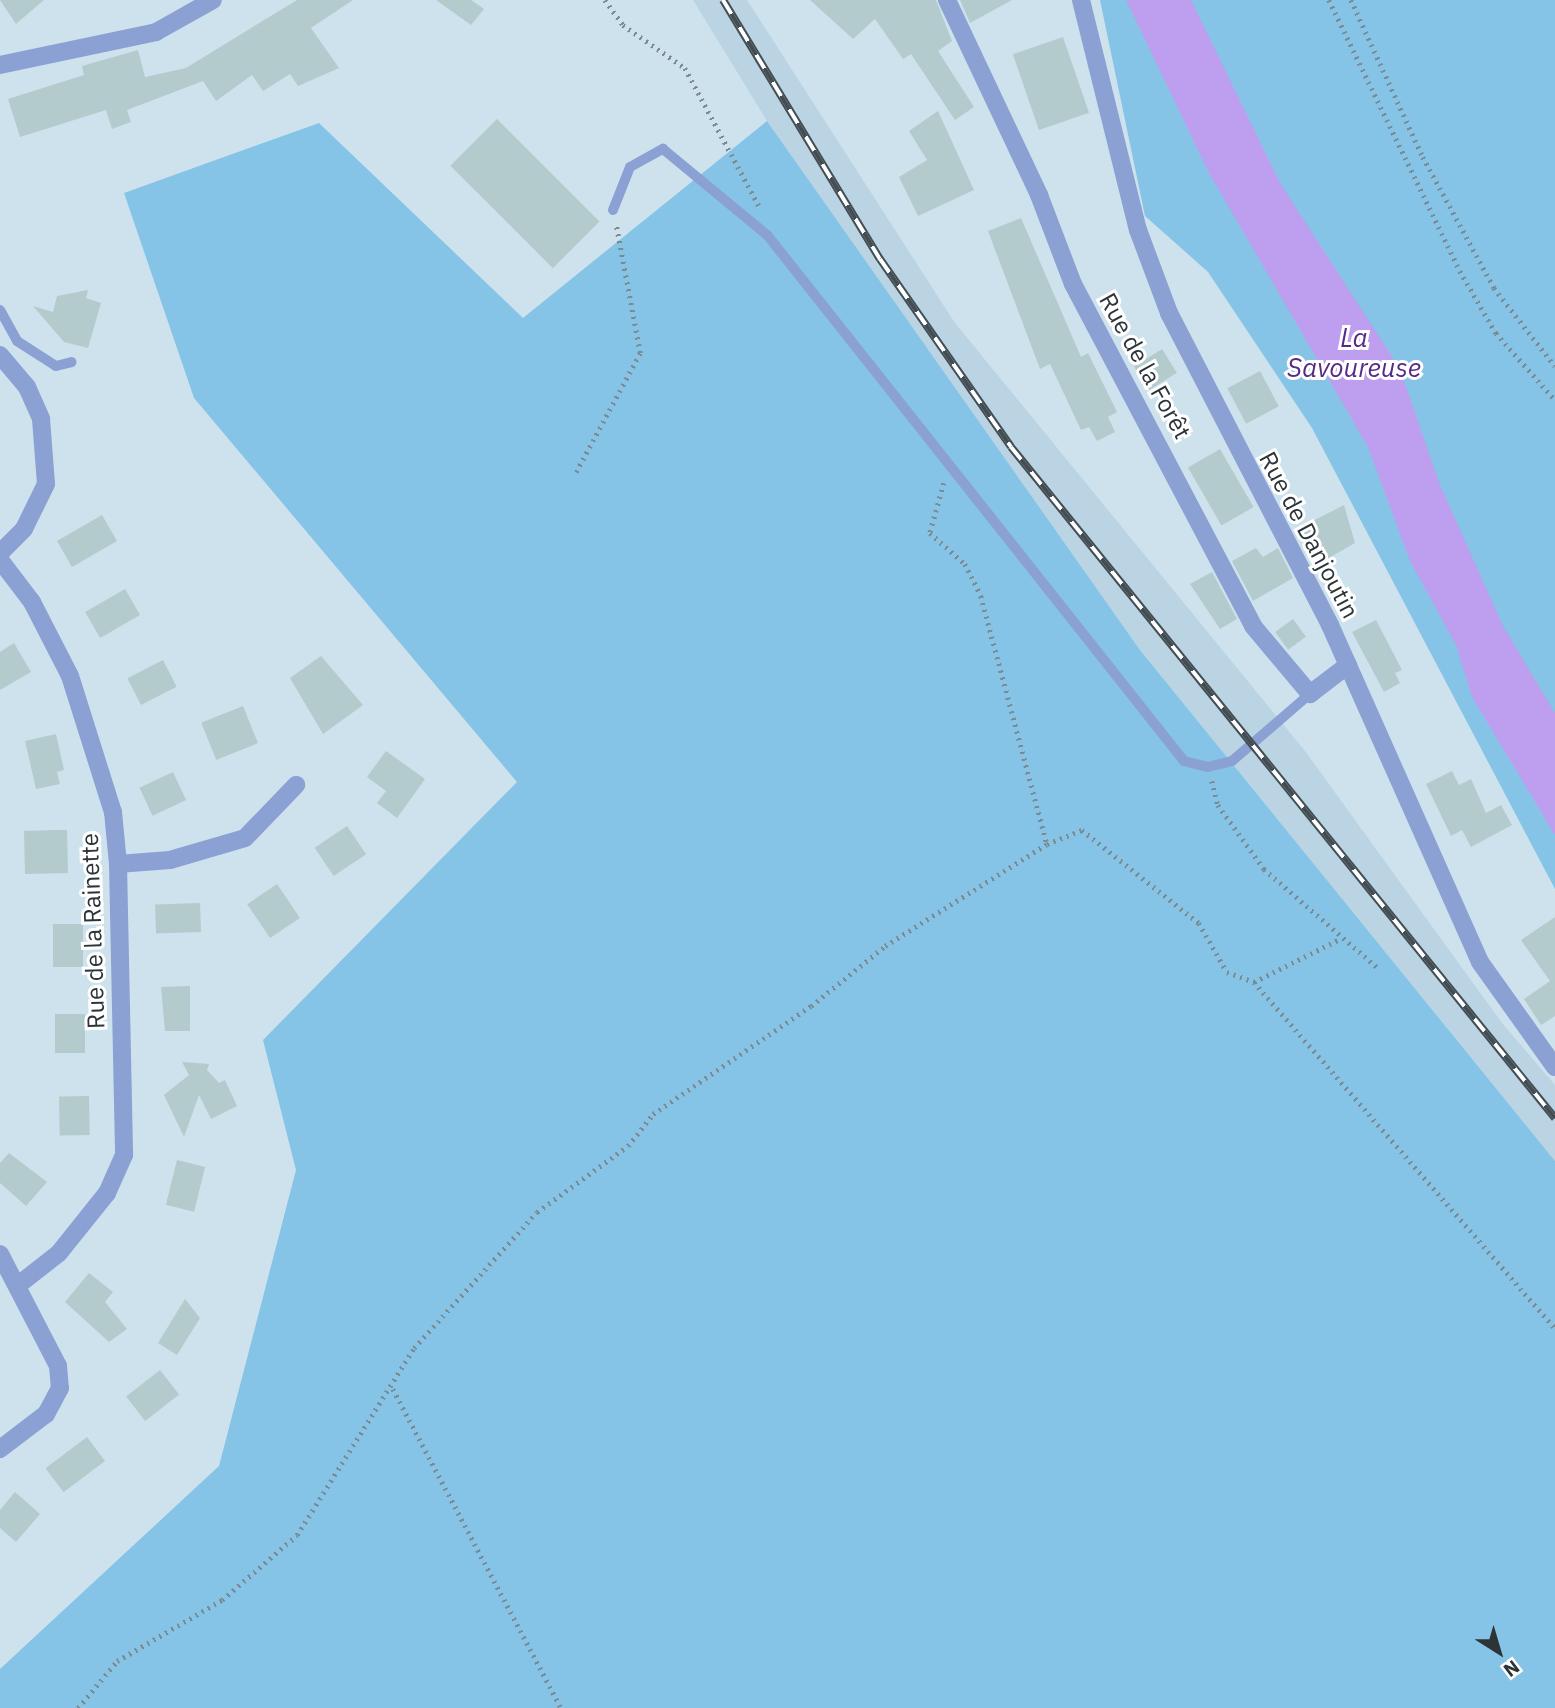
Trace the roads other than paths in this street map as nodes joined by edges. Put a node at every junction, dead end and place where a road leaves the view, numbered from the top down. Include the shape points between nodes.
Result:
1 (213, 0) edge
2 (947, 0) edge
3 (1081, 0) edge
4 (0, 65) edge
5 (613, 210) road end
6 (0, 310) edge
7 (0, 355) edge
8 (72, 362) dead end
9 (0, 553) edge
10 (0, 559) edge
11 (1348, 665) junction
12 (1310, 694) junction
13 (296, 785) dead end
14 (118, 864) junction
15 (1555, 1067) edge
16 (0, 1254) edge
17 (17, 1286) junction
18 (0, 1449) edge

1 - 4 street via 156,32
2 - 12 street, Rue de la Forêt via 1092,322 1253,626
3 - 11 street, Rue de Danjoutin via 1151,271 1210,401
5 - 12 lane via 631,167 663,149 768,236 950,469 1100,650 1164,742 1184,761 1208,767 1244,754
6 - 8 lane via 17,341 56,366
7 - 9 street via 27,387 41,419 46,484 24,529
10 - 14 street, Rue de la Rainette via 32,602 70,676 110,801
11 - 12 street
11 - 15 street, Rue de Danjoutin via 1475,952
13 - 14 street via 245,838 170,860
14 - 17 street, Rue de la Rainette via 124,1155 107,1193 67,1243
16 - 17 street
17 - 18 street via 58,1366 60,1388 46,1414

